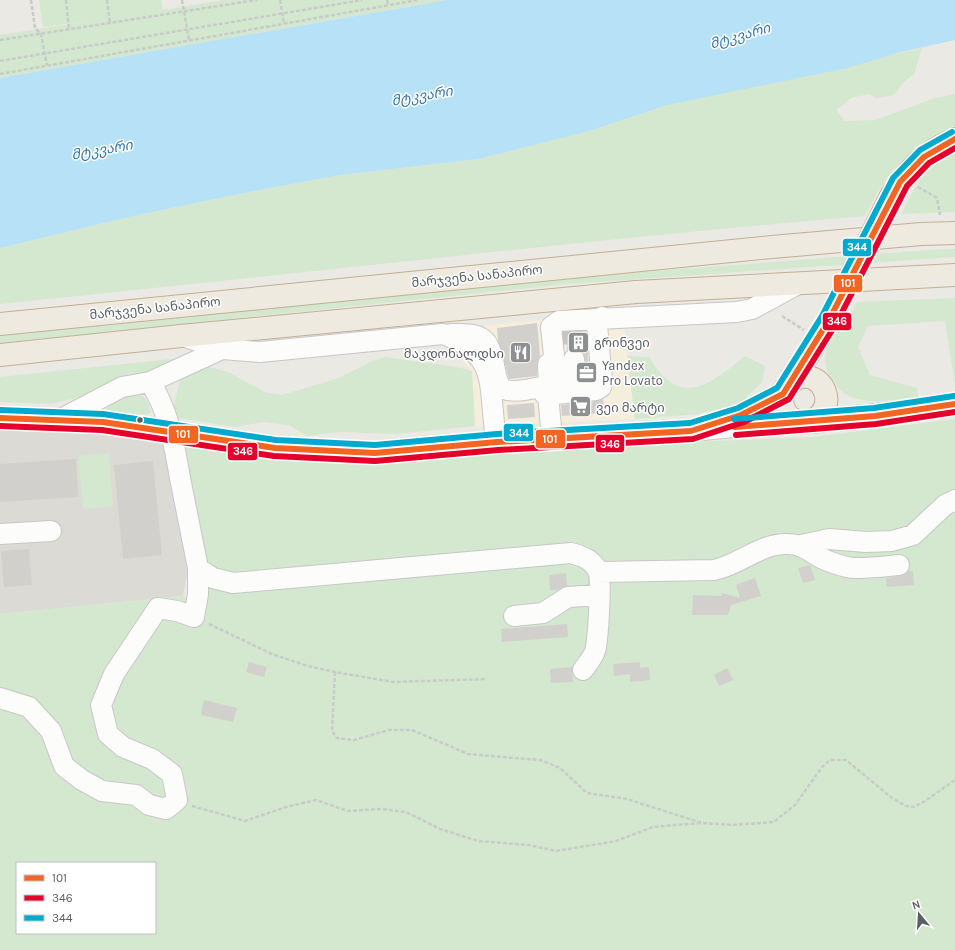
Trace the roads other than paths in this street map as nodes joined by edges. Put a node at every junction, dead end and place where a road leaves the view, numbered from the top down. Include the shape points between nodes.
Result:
1 (955, 138) edge
2 (955, 233) edge
3 (948, 277) edge
4 (800, 283) junction
5 (602, 317) junction
6 (829, 320) junction
7 (567, 321) junction
8 (0, 324) edge
9 (443, 334) junction
10 (181, 336) junction
11 (222, 349) junction
12 (0, 355) edge
13 (574, 360) tunnel mouth
14 (150, 382) junction
15 (787, 388) junction
16 (824, 389) junction
17 (577, 392) junction
18 (553, 394) junction
19 (493, 399) junction
20 (955, 404) edge
21 (875, 416) junction
22 (0, 418) edge
23 (58, 420) junction
24 (805, 421) junction
25 (691, 431) junction
26 (172, 433) junction
27 (552, 438) junction
28 (497, 442) junction
29 (955, 500) edge
30 (51, 531) dead end
31 (0, 534) edge
32 (801, 545) junction
33 (899, 565) dead end
34 (198, 568) junction
35 (599, 572) junction
36 (599, 595) junction
37 (514, 616) dead end
38 (583, 670) dead end
39 (0, 698) edge

1 - 6 highway, bridge via 940,145 916,163 892,196
2 - 8 highway, მარჯვენა სანაპირო via 756,248
3 - 4 highway
4 - 5 street via 752,309 737,312
4 - 10 highway via 636,292
5 - 7 street
5 - 17 street via 597,321 601,387
6 - 15 highway
6 - 16 highway via 816,361 816,369
7 - 9 street via 548,323 545,328 549,383 535,389 510,391 501,388 491,348 481,337 471,334
7 - 18 street via 551,327
9 - 11 street via 260,352
9 - 19 street via 462,341 475,352 491,380
10 - 11 street
10 - 12 highway
11 - 14 street
13 - 17 street
14 - 23 street via 122,387
14 - 26 street via 163,404
15 - 16 highway via 807,378
15 - 24 highway via 782,402 785,411 791,418
15 - 25 street via 741,416
16 - 21 highway via 840,406
16 - 24 highway via 827,401 823,412
17 - 18 street
18 - 19 street
18 - 27 street
19 - 28 street
20 - 21 highway
21 - 24 highway
22 - 23 street
23 - 26 street via 103,422
24 - 25 street
25 - 27 street
26 - 28 street via 275,448 375,454
26 - 34 street
27 - 28 street
29 - 32 street via 945,505 913,535 892,541 829,539
30 - 31 street
32 - 33 street via 822,558 849,568
32 - 35 street via 773,544 714,570
34 - 35 street via 213,578 233,583 571,553 585,557
34 - 39 street via 198,594 194,617 158,608 114,674 101,705 108,734 122,747 152,759 172,774 177,800 166,809 149,805 136,796 102,791 64,766 51,732 29,707
35 - 36 street
36 - 37 street via 568,597 543,613
36 - 38 street via 595,653

